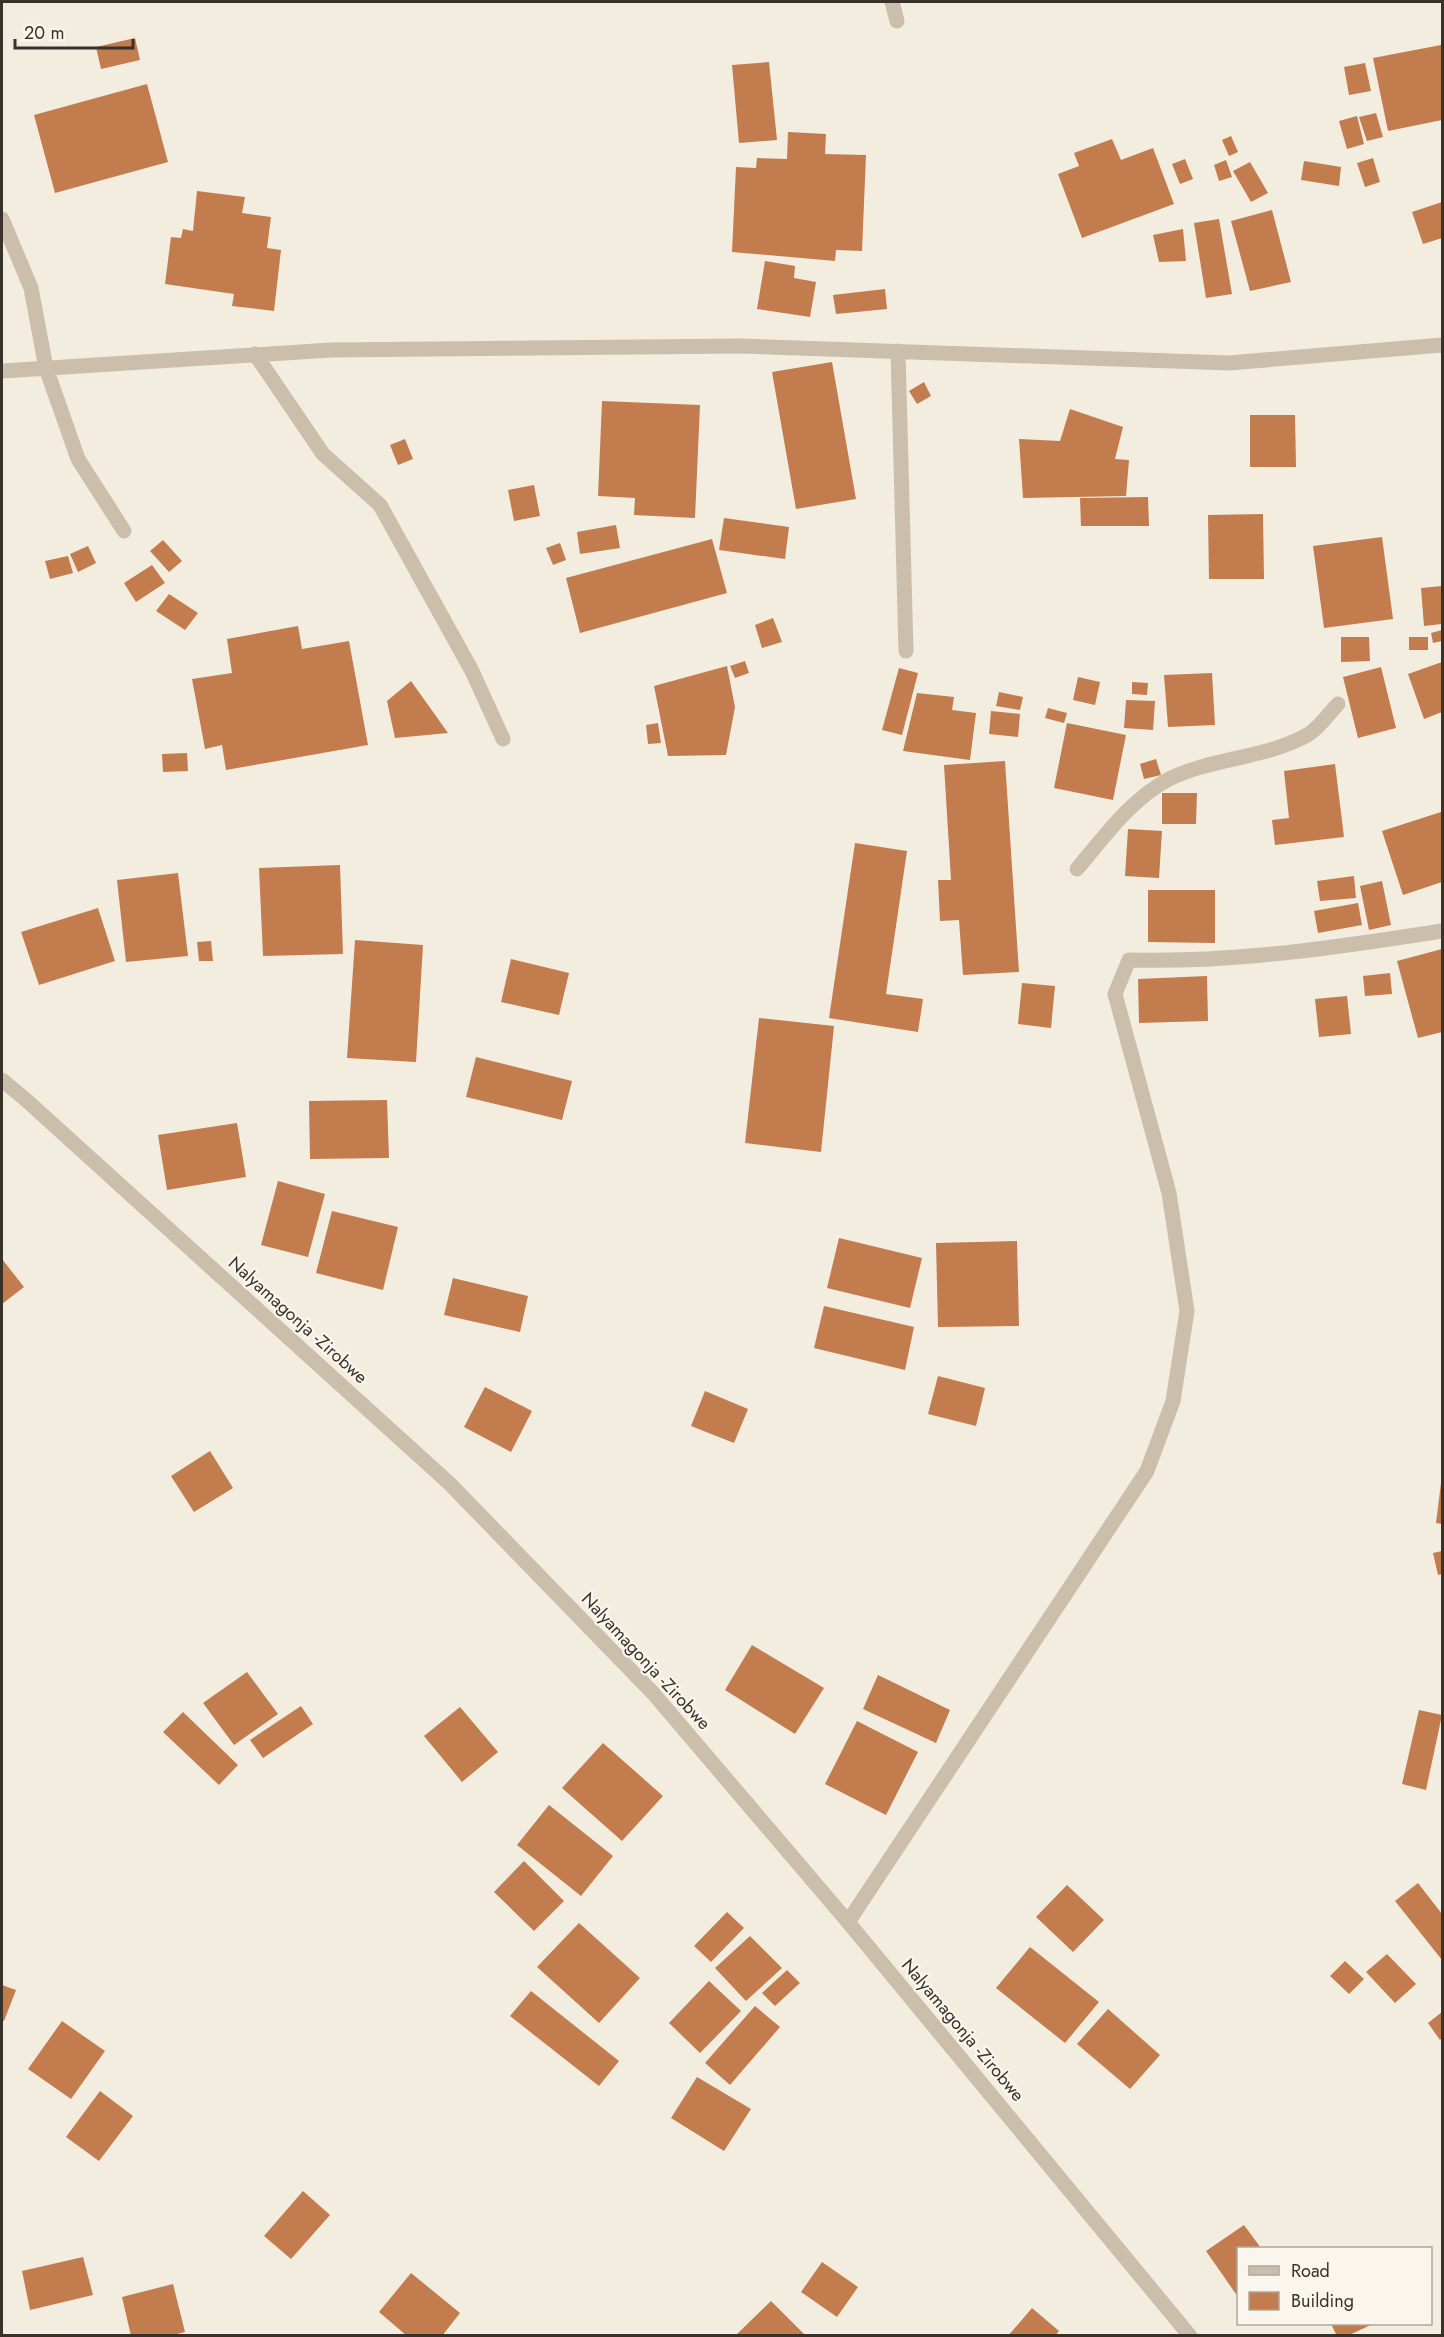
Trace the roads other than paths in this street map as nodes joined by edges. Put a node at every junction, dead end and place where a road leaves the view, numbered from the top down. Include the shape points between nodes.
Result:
1 (892, 2) edge
2 (897, 21) dead end
3 (2, 219) edge
4 (1443, 345) edge
5 (898, 351) junction
6 (255, 354) junction
7 (46, 368) junction
8 (2, 371) edge
9 (124, 531) dead end
10 (906, 651) dead end
11 (1338, 704) dead end
12 (503, 739) dead end
13 (1077, 869) dead end
14 (1443, 931) edge
15 (2, 1080) edge
16 (848, 1922) junction
17 (1190, 2336) edge

1 - 2 street
3 - 7 street via 31,288
4 - 5 street via 1229,363
5 - 6 street via 730,346
5 - 10 street
6 - 7 street
6 - 12 street via 323,454 380,506 472,670
7 - 8 street
7 - 9 street via 78,459
11 - 13 street via 1311,733 1265,753 1210,763 1169,780 1135,801
14 - 16 street via 1316,950 1129,960 1115,994 1169,1193 1187,1311 1173,1401 1147,1471
15 - 16 street, Nalyamagonja -Zirobwe via 449,1483 653,1693
16 - 17 street, Nalyamagonja -Zirobwe

